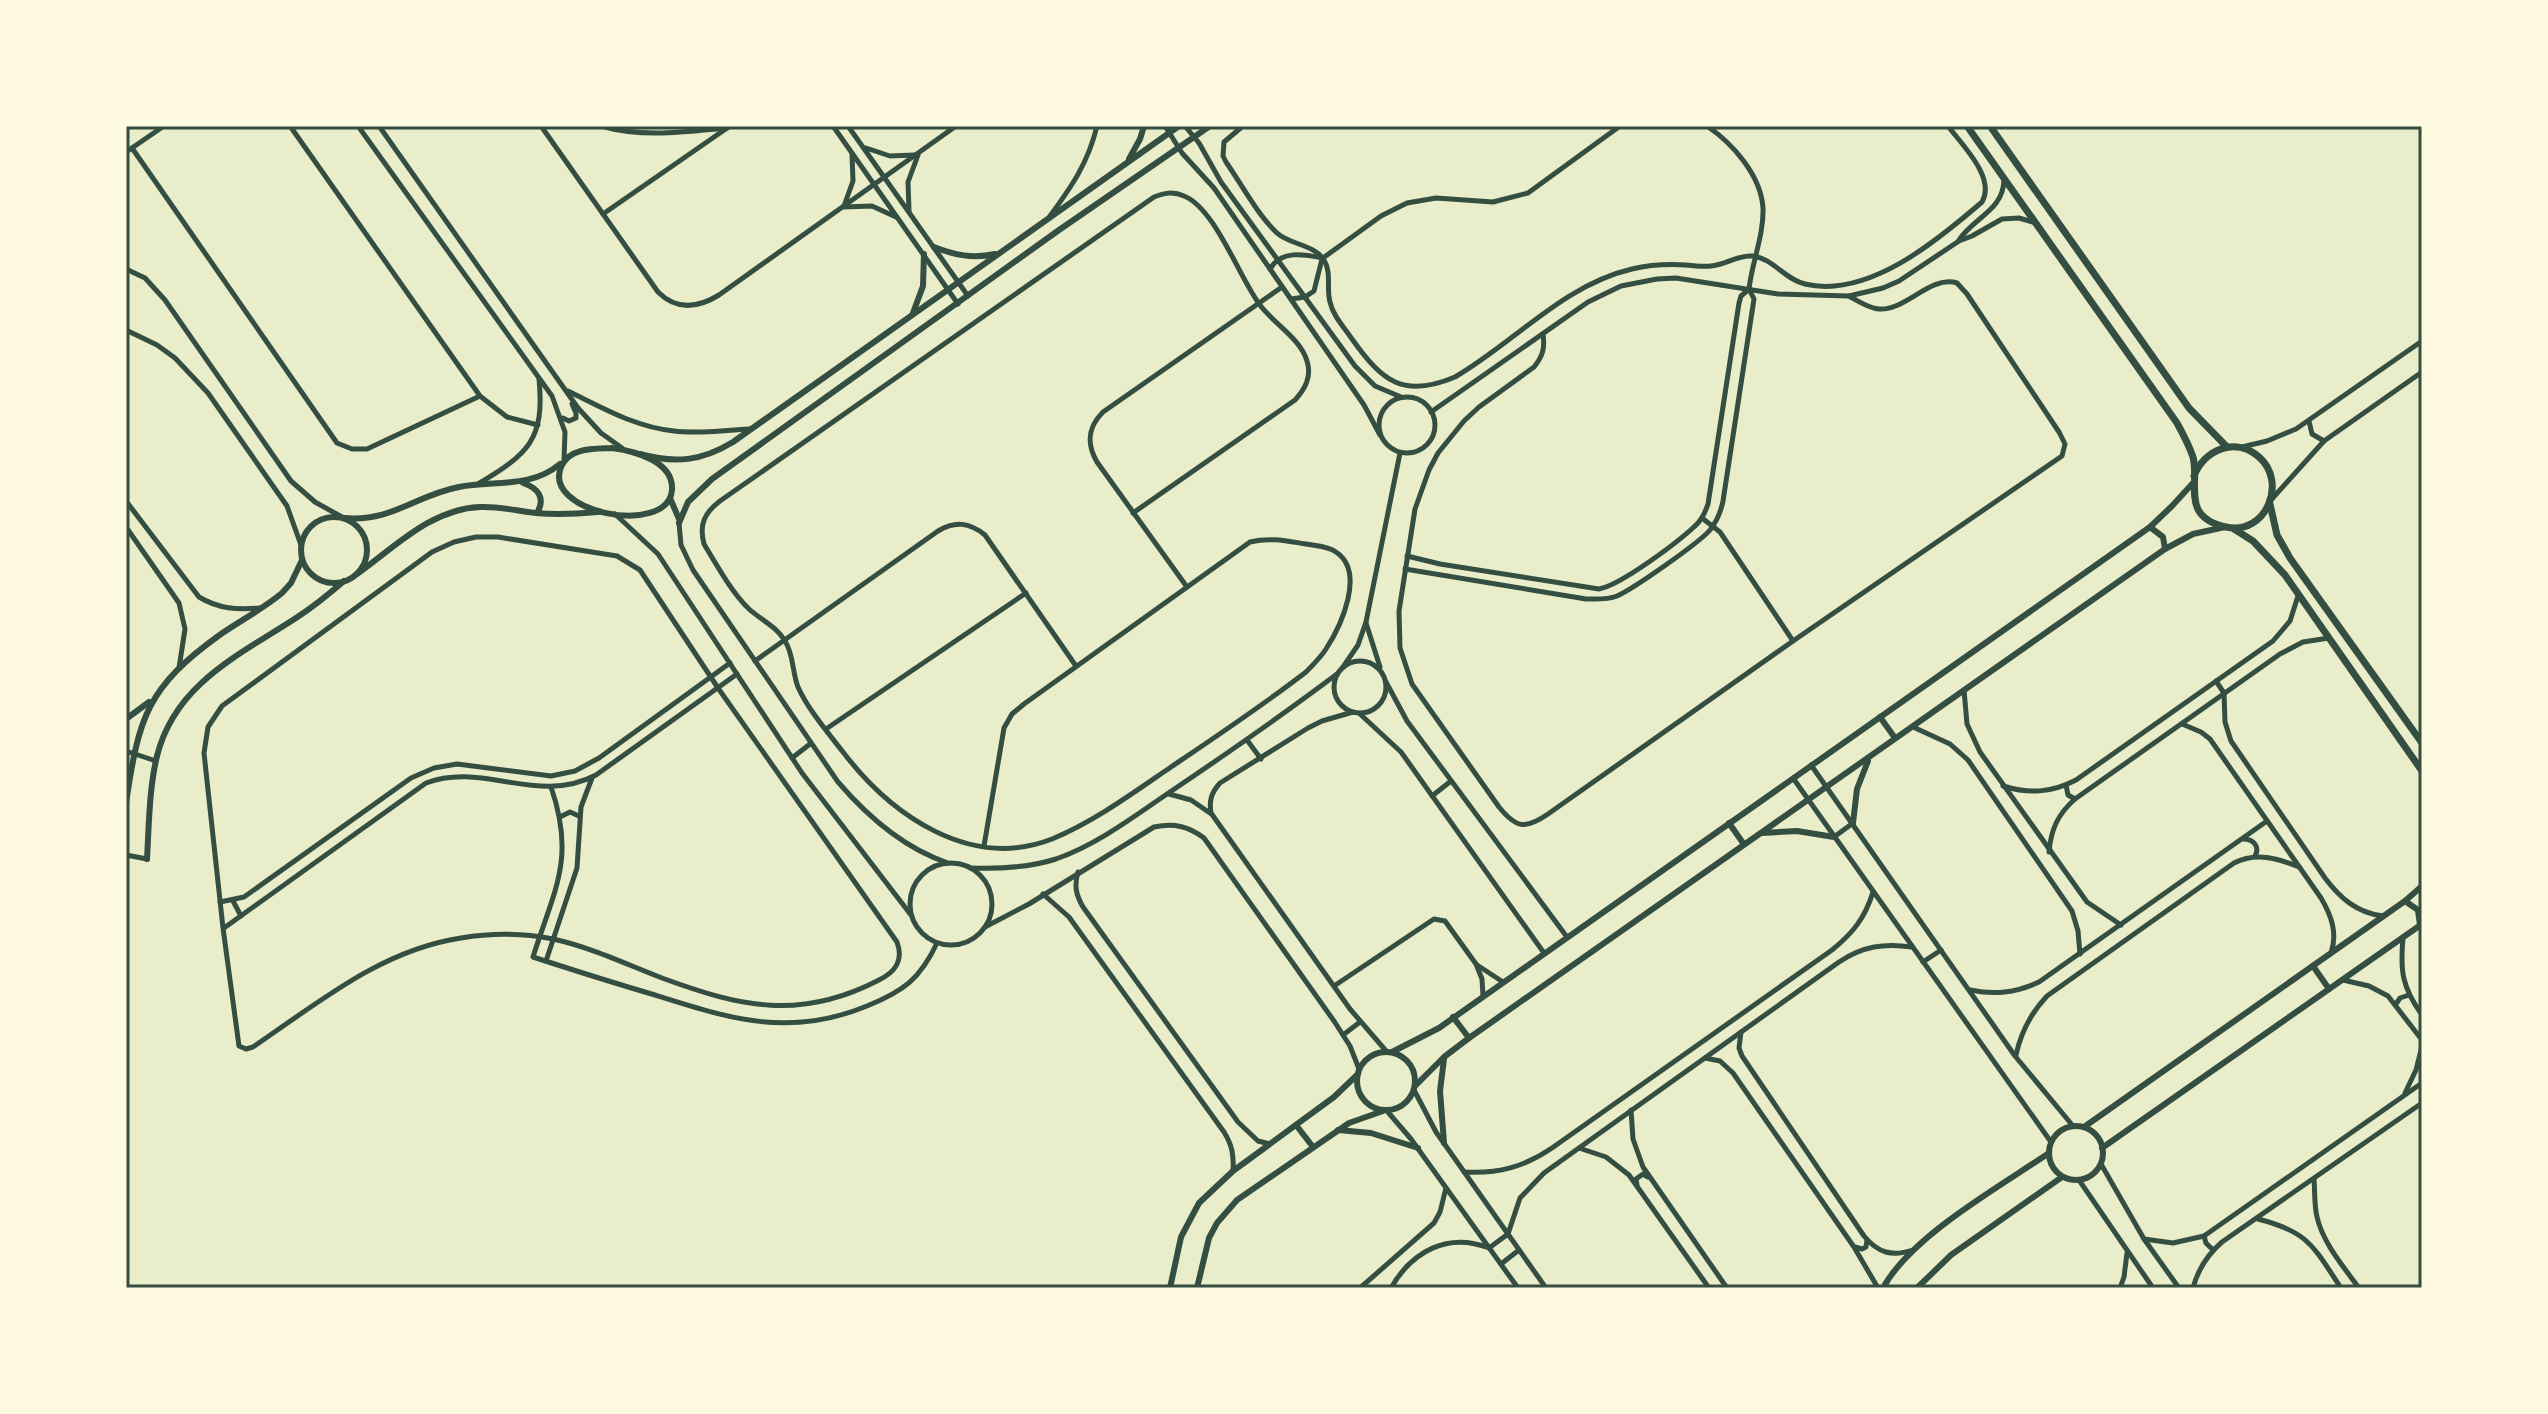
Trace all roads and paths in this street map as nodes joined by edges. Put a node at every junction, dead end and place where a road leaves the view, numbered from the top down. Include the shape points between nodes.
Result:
1 (164, 126) edge
2 (290, 126) edge
3 (358, 126) edge
4 (379, 126) edge
5 (541, 126) edge
6 (601, 126) edge
7 (833, 126) edge
8 (848, 126) edge
9 (956, 126) edge
10 (1097, 126) edge
11 (1144, 126) edge
12 (1182, 126) edge
13 (1210, 126) edge
14 (1243, 126) edge
15 (1620, 126) edge
16 (1707, 126) edge
17 (1948, 126) edge
18 (1967, 126) edge
19 (1990, 126) edge
20 (729, 127) edge
21 (1167, 129) edge
22 (1194, 137) junction
23 (862, 146) junction
24 (1178, 148) junction
25 (129, 150) edge
26 (852, 153) junction
27 (919, 154) junction
28 (1125, 163) junction
29 (885, 178) junction
30 (2004, 178) junction
31 (875, 185) junction
32 (423, 189) junction
33 (412, 198) junction
34 (843, 207) junction
35 (909, 212) junction
36 (603, 214) junction
37 (1050, 217) junction
38 (898, 218) junction
39 (2037, 223) junction
40 (1959, 241) junction
41 (934, 247) junction
42 (924, 254) junction
43 (998, 254) junction
44 (1754, 256) junction
45 (1323, 258) junction
46 (1278, 259) junction
47 (126, 269) edge
48 (1270, 269) junction
49 (958, 282) junction
50 (1282, 287) junction
51 (948, 289) junction
52 (1749, 289) junction
53 (968, 296) junction
54 (1849, 296) junction
55 (1305, 297) junction
56 (1290, 299) junction
57 (1258, 303) junction
58 (958, 304) junction
59 (912, 316) junction
60 (126, 330) edge
61 (1543, 334) junction
62 (2422, 341) edge
63 (2422, 372) edge
64 (539, 378) junction
65 (564, 388) junction
66 (480, 396) junction
67 (1401, 397) junction
68 (1431, 412) junction
69 (561, 417) junction
70 (2309, 420) junction
71 (538, 425) junction
72 (752, 429) junction
73 (1380, 435) junction
74 (2324, 441) junction
75 (2227, 447) junction
76 (2238, 447) junction
77 (626, 450) junction
78 (1400, 453) junction
79 (640, 454) junction
80 (564, 461) junction
81 (2193, 480) junction
82 (520, 482) junction
83 (478, 484) junction
84 (694, 496) junction
85 (670, 497) junction
86 (126, 501) edge
87 (2270, 502) junction
88 (602, 511) junction
89 (537, 513) junction
90 (1133, 513) junction
91 (614, 514) junction
92 (344, 518) junction
93 (1702, 518) junction
94 (679, 523) junction
95 (1713, 525) junction
96 (126, 527) edge
97 (2150, 527) junction
98 (2228, 527) junction
99 (301, 545) junction
100 (2165, 549) junction
101 (1407, 556) junction
102 (302, 560) junction
103 (1405, 569) junction
104 (357, 574) junction
105 (344, 581) junction
106 (1187, 587) junction
107 (1026, 593) junction
108 (2299, 595) junction
109 (261, 608) junction
110 (1366, 622) junction
111 (2329, 638) junction
112 (785, 640) junction
113 (1793, 641) junction
114 (755, 661) junction
115 (730, 663) junction
116 (1076, 666) junction
117 (1343, 667) junction
118 (179, 668) junction
119 (737, 674) junction
120 (1337, 674) junction
121 (1383, 674) junction
122 (711, 677) junction
123 (2216, 681) junction
124 (1386, 682) junction
125 (718, 688) junction
126 (1964, 690) junction
127 (2224, 693) junction
128 (152, 700) junction
129 (1356, 713) junction
130 (1880, 717) junction
131 (126, 719) edge
132 (2181, 723) junction
133 (1912, 727) junction
134 (826, 729) junction
135 (1895, 738) junction
136 (1247, 740) junction
137 (2422, 743) edge
138 (810, 744) junction
139 (1977, 747) junction
140 (1967, 751) junction
141 (130, 752) edge
142 (792, 758) junction
143 (1869, 758) junction
144 (1261, 759) junction
145 (156, 761) junction
146 (1811, 765) junction
147 (2422, 771) edge
148 (592, 777) junction
149 (411, 778) junction
150 (1793, 778) junction
151 (1451, 781) junction
152 (2066, 785) junction
153 (1826, 786) junction
154 (2003, 786) junction
155 (551, 787) junction
156 (418, 788) junction
157 (1168, 793) junction
158 (1432, 796) junction
159 (1807, 799) junction
160 (2075, 799) junction
161 (126, 803) edge
162 (1211, 813) junction
163 (579, 816) junction
164 (560, 817) junction
165 (2267, 821) junction
166 (1729, 823) junction
167 (1853, 823) junction
168 (1759, 833) junction
169 (1834, 837) junction
170 (2243, 839) junction
171 (1743, 843) junction
172 (984, 846) junction
173 (2049, 852) junction
174 (126, 855) edge
175 (2255, 856) junction
176 (147, 859) joint
177 (948, 863) junction
178 (2299, 867) junction
179 (971, 868) junction
180 (1078, 871) junction
181 (2422, 886) edge
182 (2334, 890) junction
183 (1873, 892) junction
184 (2079, 892) junction
185 (1043, 894) junction
186 (2321, 898) junction
187 (233, 901) junction
188 (2405, 901) junction
189 (220, 902) junction
190 (2067, 902) junction
191 (911, 915) junction
192 (241, 916) junction
193 (2384, 916) junction
194 (2121, 925) junction
195 (2421, 925) edge
196 (985, 927) junction
197 (223, 928) junction
198 (539, 937) junction
199 (1567, 937) junction
200 (2403, 938) junction
201 (553, 939) junction
202 (937, 943) junction
203 (1912, 947) junction
204 (1832, 950) junction
205 (1941, 950) junction
206 (1544, 953) junction
207 (2331, 953) junction
208 (2080, 954) junction
209 (546, 961) junction
210 (1839, 962) junction
211 (1923, 962) junction
212 (1476, 964) junction
213 (2313, 966) junction
214 (2051, 975) junction
215 (2343, 980) junction
216 (1503, 982) junction
217 (1334, 986) junction
218 (2059, 986) junction
219 (2329, 989) junction
220 (1969, 990) junction
221 (2409, 995) junction
222 (1483, 996) junction
223 (2396, 1004) junction
224 (2422, 1015) edge
225 (1453, 1017) junction
226 (1360, 1022) junction
227 (1741, 1031) junction
228 (1343, 1035) junction
229 (1469, 1038) junction
230 (2422, 1043) edge
231 (1390, 1052) junction
232 (2015, 1056) junction
233 (1444, 1057) junction
234 (1704, 1058) junction
235 (1358, 1072) junction
236 (2422, 1083) edge
237 (1415, 1088) junction
238 (2403, 1096) junction
239 (2422, 1106) edge
240 (1631, 1110) junction
241 (1385, 1111) junction
242 (1296, 1125) junction
243 (2073, 1126) junction
244 (2084, 1127) junction
245 (1338, 1130) junction
246 (1578, 1130) junction
247 (1587, 1141) junction
248 (2051, 1142) junction
249 (1444, 1143) junction
250 (1271, 1144) junction
251 (1313, 1147) junction
252 (1418, 1148) junction
253 (1578, 1148) junction
254 (2102, 1148) junction
255 (2049, 1153) junction
256 (2101, 1164) junction
257 (1233, 1171) junction
258 (1464, 1172) junction
259 (2062, 1177) junction
260 (1649, 1178) junction
261 (2314, 1179) junction
262 (2079, 1180) junction
263 (1637, 1185) junction
264 (1446, 1187) junction
265 (2257, 1219) junction
266 (1508, 1234) junction
267 (2204, 1236) junction
268 (2324, 1236) junction
269 (2144, 1239) junction
270 (1867, 1240) junction
271 (2311, 1245) junction
272 (1854, 1247) junction
273 (1489, 1248) junction
274 (1914, 1249) junction
275 (1519, 1250) junction
276 (2213, 1250) junction
277 (2127, 1252) junction
278 (1501, 1264) junction
279 (1170, 1288) edge
280 (1197, 1288) edge
281 (1360, 1288) edge
282 (1391, 1288) edge
283 (1518, 1288) edge
284 (1546, 1288) edge
285 (1709, 1288) edge
286 (1727, 1288) edge
287 (1880, 1288) edge
288 (1917, 1288) edge
289 (2120, 1288) edge
290 (2153, 1288) edge
291 (2179, 1288) edge
292 (2193, 1288) edge
293 (2341, 1288) edge
294 (2359, 1288) edge

1 - 25 street
2 - 66 street
3 - 33 street
4 - 32 street
5 - 36 street
6 - 20 street via 658,134
7 - 26 street
8 - 23 street
9 - 27 street
10 - 37 street via 1080,174
11 - 28 street
12 - 21 street
12 - 22 street
13 - 22 street
14 - 45 street via 1224,142 1226,162 1275,231
15 - 45 street via 1528,193 1493,202 1436,198 1407,203
16 - 44 street via 1731,147 1758,186 1762,219
17 - 44 street via 1983,175 1986,196 1908,258 1872,277 1824,286 1793,280
18 - 30 main road
19 - 75 main road via 2189,408
20 - 36 street
21 - 24 street
21 - 28 street
22 - 24 street
22 - 46 street
23 - 27 street via 890,156
23 - 29 street
24 - 48 street via 1214,188
24 - 53 street
25 - 66 street via 337,443 367,449
26 - 31 street
26 - 34 street via 853,181
27 - 29 street
27 - 35 street via 908,182
28 - 37 street
29 - 31 street
29 - 35 street
30 - 39 main road
30 - 40 street via 1999,202
31 - 34 street
31 - 38 street
32 - 33 street
32 - 65 street
33 - 64 street
34 - 36 street via 719,295 691,306 677,305 658,292
34 - 38 street via 872,206
35 - 41 street
37 - 43 street
38 - 42 street
39 - 40 street via 2008,217
39 - 81 main road via 2171,414 2194,459
40 - 54 street via 1899,281
41 - 43 street via 972,257
41 - 49 street
42 - 51 street
42 - 59 street via 923,286
43 - 49 street
44 - 45 street via 1706,267 1644,267 1603,278 1464,371 1435,384 1414,386 1385,377 1361,351 1331,306
44 - 52 street
45 - 46 street
45 - 55 street via 1316,288
46 - 48 street
46 - 55 street
47 - 92 street via 145,278 165,300 291,481
48 - 50 street
49 - 51 street
49 - 53 street
50 - 56 street
50 - 57 street
51 - 58 street
51 - 59 street
52 - 54 street
52 - 61 street via 1676,278 1639,281 1604,293
52 - 93 street via 1739,303 1712,488
52 - 95 street via 1754,299 1723,501
53 - 58 street
54 - 113 street via 1868,307 1887,309 1943,282 1957,283 2059,432 2065,450 2053,464
55 - 56 street
55 - 67 street via 1364,377
56 - 73 street
57 - 90 street via 1095,420 1091,452
57 - 90 street via 1307,360 1303,392
57 - 112 street via 1233,255 1195,202 1175,193 1154,197 720,501 705,515 704,544 744,604
58 - 84 street
59 - 72 street
60 - 99 street via 175,358 208,393 287,506
61 - 68 street
61 - 101 street via 1544,352 1534,367 1479,407 1438,453 1415,509
62 - 70 street
63 - 74 street
64 - 69 street
64 - 71 street
65 - 69 street via 576,415 571,421
65 - 72 street via 608,412 652,427 697,432
65 - 77 street via 589,421
66 - 71 street via 507,417
67 - 68 street via 1419,399
67 - 73 street via 1384,407
68 - 78 street via 1435,427 1429,443 1416,452
69 - 80 street
70 - 74 street via 2312,434
70 - 76 street via 2282,436
71 - 83 street via 519,458
72 - 79 street via 698,459 660,460
73 - 78 street
74 - 87 street
75 - 76 main road
75 - 81 main road via 2209,454
76 - 87 main road via 2255,453 2267,466 2273,483
77 - 79 street
77 - 80 street via 585,449
78 - 110 street
79 - 85 street via 668,474
80 - 82 street
80 - 88 street via 559,476 563,490
81 - 97 street
81 - 98 main road via 2193,495 2204,516
82 - 83 street
82 - 89 street via 540,493
83 - 92 street via 443,490 385,515
84 - 85 street
84 - 94 street
85 - 91 street via 652,513
85 - 94 street
86 - 109 street via 199,597 225,609
87 - 98 main road via 2256,520
87 - 137 main road via 2277,535 2290,558
88 - 89 street
88 - 91 street
89 - 104 street via 479,507 447,514 420,527
90 - 106 street
91 - 115 street via 658,554
92 - 99 street via 319,520
92 - 104 street via 366,539 365,561
93 - 95 street
93 - 101 street via 1623,580 1599,589
94 - 114 street via 686,558
95 - 103 street via 1630,588 1602,599
95 - 113 street
96 - 118 street via 179,603 185,629
97 - 100 street via 2163,537
97 - 130 street
98 - 100 street via 2193,534
98 - 108 main road via 2265,552
99 - 102 street
100 - 126 street
101 - 103 street
102 - 105 street via 316,578
102 - 109 street via 291,583
103 - 113 street via 1399,636 1412,684 1499,807 1522,825 1548,814
104 - 105 street
105 - 145 street via 197,685 167,728
106 - 116 street
106 - 172 street via 1262,539 1328,548 1345,561 1351,581 1341,622 1325,651 1282,691 1084,824 1032,845
107 - 112 street via 985,535 957,524 938,531
107 - 116 street
107 - 134 street
108 - 111 main road
108 - 123 street via 2283,632
109 - 118 street
110 - 117 street
110 - 121 street
111 - 127 street via 2291,647
111 - 147 main road
112 - 114 street
112 - 134 street via 800,692
114 - 138 street
115 - 119 street
115 - 122 street
116 - 172 street via 1012,714 1004,728
117 - 120 street
117 - 121 street via 1360,660
118 - 128 street
119 - 125 street
119 - 142 street
120 - 129 street via 1334,693 1344,708
120 - 136 street
121 - 124 street
122 - 125 street
122 - 149 street via 575,771 551,776 457,764
122 - 189 street via 645,578 617,556 498,537 466,538 443,546 222,706 212,719 204,753
123 - 127 street
123 - 152 street
124 - 129 street via 1377,707
124 - 151 street
125 - 148 street
125 - 201 street via 897,942 896,968 865,987 830,999 793,1006 755,1005 710,996
126 - 133 street
126 - 139 street via 1967,724
127 - 132 street
127 - 182 street via 2231,741
128 - 131 street
128 - 141 street
129 - 144 street via 1322,721
129 - 158 street via 1401,752
130 - 135 street
130 - 146 street
132 - 160 street
132 - 165 street via 2210,739
133 - 135 street
133 - 140 street
134 - 172 street via 862,775 913,820 938,835
135 - 143 street
136 - 144 street
136 - 157 street
138 - 142 street
138 - 177 street via 871,817 909,846
139 - 140 street
139 - 154 street
140 - 190 street
141 - 145 street
141 - 161 street
142 - 191 street
143 - 153 street
143 - 167 street via 1857,789
144 - 162 street via 1220,783 1211,797
145 - 176 street
146 - 150 street
146 - 153 street
148 - 155 street
148 - 163 street
149 - 156 street
149 - 187 street
150 - 159 street
150 - 166 street
151 - 158 street
151 - 199 street
152 - 154 street via 2028,792
152 - 160 street
153 - 159 street
153 - 167 street
154 - 173 street
155 - 156 street via 456,776
155 - 164 street
156 - 192 street
157 - 162 street
157 - 179 street via 1096,840 1057,858 1015,868
158 - 206 street
159 - 168 street
159 - 169 street
160 - 173 street via 2058,817
162 - 217 street
163 - 164 street via 570,812
163 - 201 street via 577,868
164 - 198 street via 562,867
165 - 170 street
165 - 178 street
166 - 171 street
166 - 199 street
167 - 169 street
167 - 205 street
168 - 169 street via 1797,831
168 - 171 street
169 - 183 street
170 - 175 street via 2255,843
170 - 194 street
171 - 229 street
173 - 184 street
174 - 176 street
175 - 178 street
175 - 218 street via 2234,863
177 - 179 street
177 - 191 street via 920,877 910,899
178 - 186 street
179 - 196 street via 991,898
180 - 185 street
180 - 228 street via 1154,827 1193,830 1204,838
180 - 250 street via 1076,896 1083,907 1238,1122 1258,1141
181 - 188 street
182 - 186 street via 2330,898
182 - 193 street via 2360,910
183 - 203 street
183 - 204 street via 1862,920
184 - 190 street
184 - 194 street
185 - 196 street
185 - 257 street via 1069,917 1224,1132 1231,1144
186 - 207 street via 2332,919
187 - 189 street
187 - 192 street
188 - 193 street
188 - 195 street via 2418,910
189 - 197 street
190 - 208 street via 2076,921
191 - 202 street via 918,929
192 - 197 street
193 - 207 street
194 - 208 street
195 - 200 street
196 - 202 street via 960,945
197 - 198 street via 237,1039 246,1049 357,977 411,950 472,937
198 - 201 street
198 - 209 street via 533,957
199 - 206 street
200 - 215 street
200 - 221 street via 2402,974
201 - 209 street
202 - 209 street via 909,985 887,998 848,1014 767,1024 725,1018
203 - 210 street via 1866,948
203 - 211 street
204 - 210 street via 1839,954
204 - 246 street
205 - 211 street
205 - 220 street
206 - 216 street
207 - 213 street
208 - 214 street
210 - 227 street
211 - 248 street
212 - 216 street
212 - 217 street via 1447,923 1437,918
212 - 222 street
213 - 219 street
213 - 244 street
214 - 218 street via 2051,983
214 - 220 street via 2012,992
215 - 219 street
215 - 223 street via 2381,991
216 - 222 street
217 - 226 street
218 - 232 street via 2029,1017
219 - 254 street
220 - 232 street
221 - 223 street
221 - 224 street
222 - 225 street
223 - 230 street
225 - 229 street
225 - 231 street
226 - 228 street
226 - 231 street
227 - 234 street
227 - 270 street via 1742,1056
228 - 235 street
229 - 233 street
230 - 238 street
231 - 235 street via 1371,1056
231 - 237 street via 1408,1061
232 - 243 street
233 - 237 street
233 - 249 street
234 - 240 street
234 - 272 street via 1720,1061 1733,1073
235 - 241 street via 1365,1102
235 - 242 street
236 - 238 street
237 - 241 street via 1404,1105
237 - 249 street
238 - 267 street
239 - 261 street
240 - 247 street
240 - 260 street via 1633,1139
241 - 245 street
241 - 252 street
242 - 250 street
242 - 251 street
243 - 244 street
243 - 248 street
244 - 254 street
245 - 251 street
245 - 252 street via 1371,1133
246 - 247 street
246 - 258 street via 1519,1167
247 - 253 street
248 - 255 street
249 - 258 street
250 - 257 street
251 - 280 street via 1227,1209 1209,1238
252 - 264 street
253 - 263 street via 1606,1157
253 - 266 street via 1520,1198
254 - 256 street
255 - 259 street
255 - 274 street
256 - 262 street
256 - 269 street
257 - 279 street via 1211,1189 1189,1219
258 - 266 street
259 - 262 street
259 - 288 street via 1956,1251
260 - 263 street via 1639,1175
260 - 286 street
261 - 265 street
261 - 268 street via 2316,1215
262 - 277 street
263 - 285 street
264 - 273 street
264 - 281 street via 1434,1223
265 - 271 street via 2293,1230
265 - 276 street
266 - 273 street
266 - 275 street
267 - 269 street via 2173,1243
267 - 276 street
268 - 271 street via 2315,1237
268 - 294 street
269 - 291 street
270 - 272 street via 1866,1247
270 - 274 street via 1890,1253
271 - 293 street
272 - 287 street
273 - 278 street
273 - 282 street via 1461,1240 1435,1247 1408,1264
274 - 287 street
275 - 278 street
275 - 284 street
276 - 292 street
277 - 289 street
277 - 290 street
278 - 283 street

